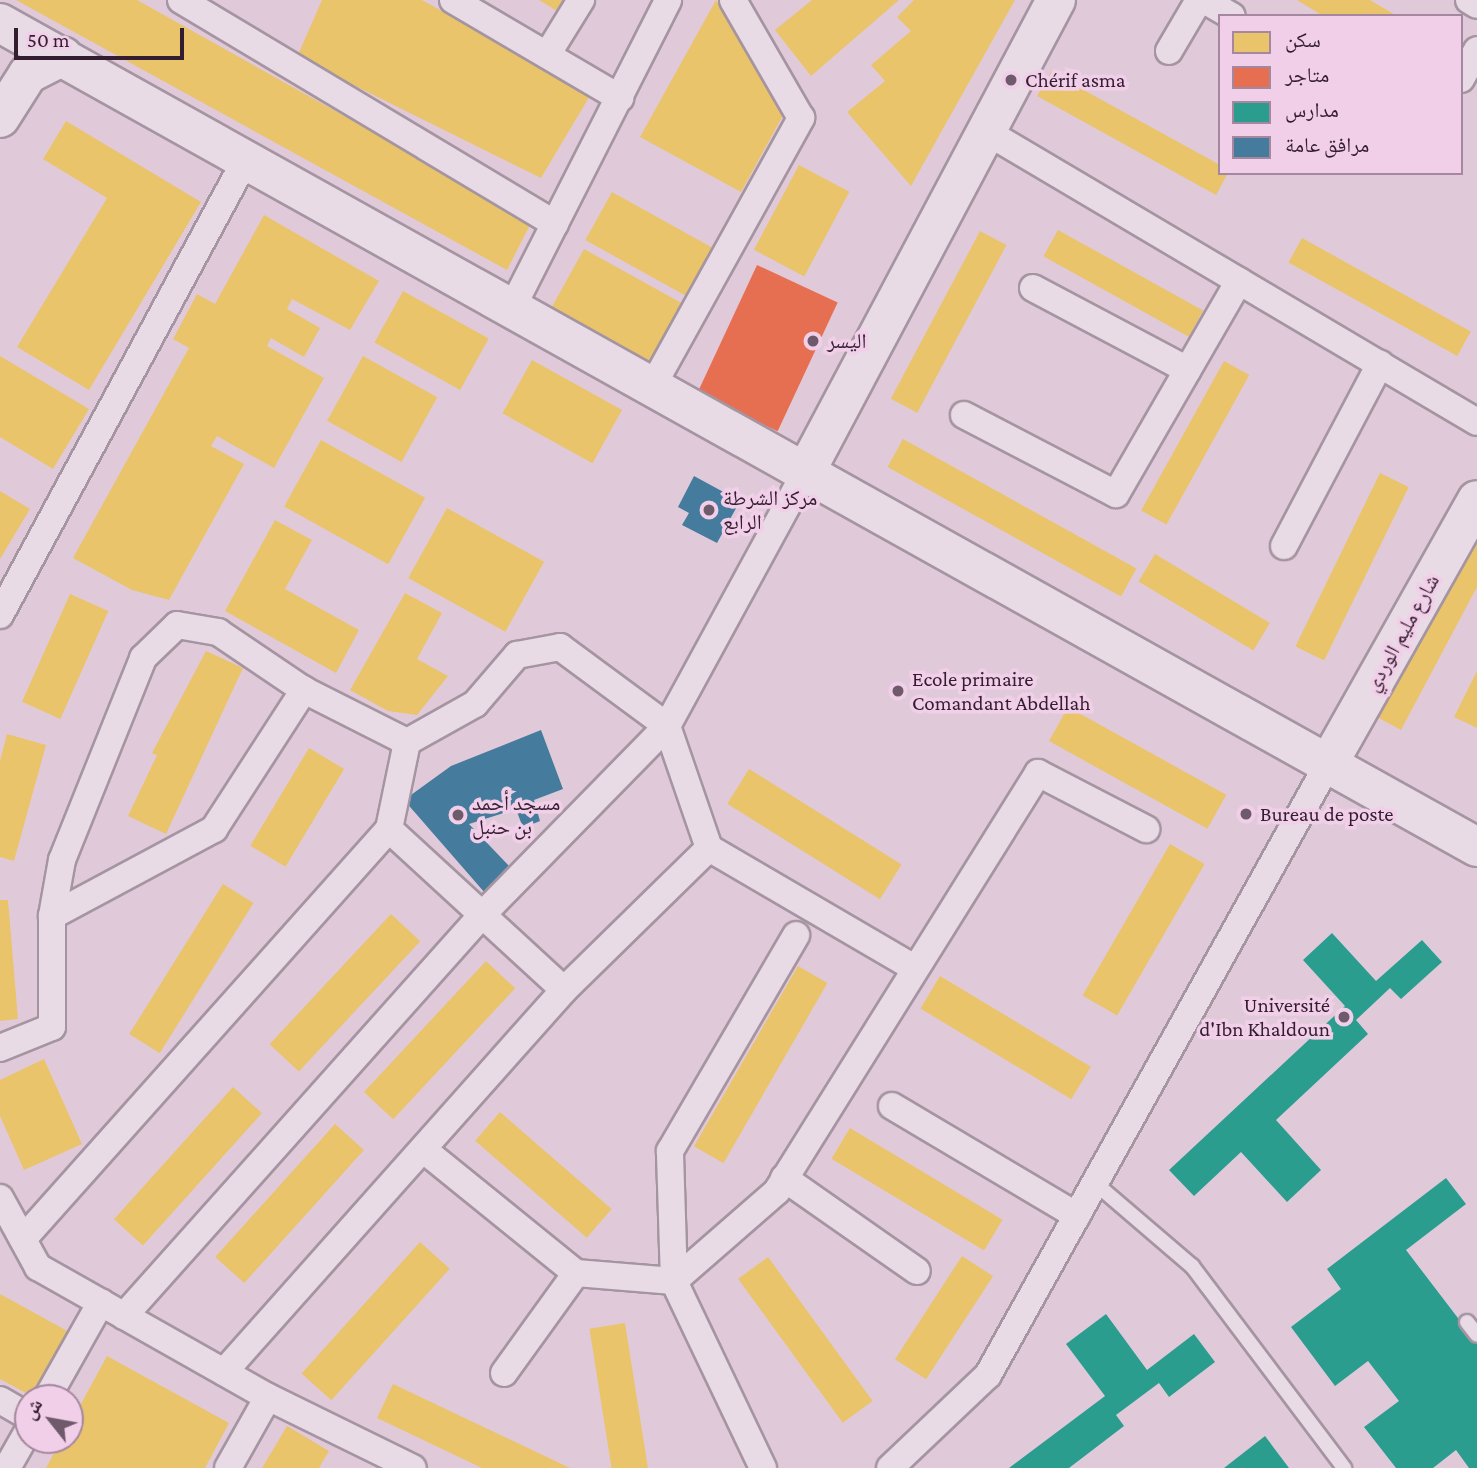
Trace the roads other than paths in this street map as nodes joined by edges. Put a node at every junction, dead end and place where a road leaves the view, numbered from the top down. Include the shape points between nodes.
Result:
1 (181, 0) edge
2 (453, 0) edge
3 (581, 0) edge
4 (668, 0) edge
5 (733, 0) edge
6 (1056, 0) edge
7 (1202, 0) edge
8 (1469, 0) edge
9 (1477, 5) edge
10 (1228, 14) edge
11 (0, 23) edge
12 (1477, 50) edge
13 (1169, 51) dead end
14 (547, 55) junction
15 (63, 56) junction
16 (1463, 75) edge
17 (620, 98) junction
18 (0, 118) edge
19 (987, 132) junction
20 (246, 159) junction
21 (555, 224) junction
22 (1239, 281) junction
23 (1033, 288) dead end
24 (513, 308) junction
25 (1380, 364) junction
26 (1188, 370) junction
27 (652, 387) junction
28 (964, 415) dead end
29 (1477, 422) edge
30 (806, 471) junction
31 (1477, 500) edge
32 (1284, 546) dead end
33 (0, 615) edge
34 (303, 690) junction
35 (667, 726) junction
36 (407, 742) junction
37 (1327, 766) junction
38 (389, 829) junction
39 (1146, 829) dead end
40 (1477, 847) edge
41 (709, 848) junction
42 (482, 915) junction
43 (52, 916) junction
44 (796, 935) dead end
45 (913, 967) junction
46 (564, 990) junction
47 (0, 1048) edge
48 (892, 1106) dead end
49 (424, 1150) junction
50 (785, 1178) junction
51 (1096, 1182) junction
52 (0, 1198) edge
53 (1077, 1216) junction
54 (23, 1239) junction
55 (917, 1271) dead end
56 (576, 1273) junction
57 (674, 1281) junction
58 (101, 1302) junction
59 (124, 1316) junction
60 (1467, 1322) dead end
61 (1477, 1335) edge
62 (224, 1372) junction
63 (504, 1373) dead end
64 (55, 1384) edge
65 (268, 1397) junction
66 (395, 1465) edge
67 (228, 1468) edge
68 (763, 1468) edge
69 (890, 1468) edge
70 (1344, 1468) edge

1 - 21 street
2 - 14 street
3 - 14 street
4 - 17 street
5 - 27 street via 801,118
6 - 19 main road
7 - 10 street
7 - 13 street
8 - 9 street
11 - 15 main road
12 - 16 street
14 - 17 street
15 - 18 main road via 29,74
15 - 20 main road
17 - 21 street
19 - 22 street
19 - 30 main road
20 - 24 main road
20 - 33 street
21 - 24 street
22 - 25 street
22 - 26 street
23 - 26 street
24 - 27 main road
25 - 29 street
25 - 32 street
26 - 28 street via 1116,494
27 - 30 main road
30 - 35 street
30 - 37 main road
31 - 37 main road, شارع مليم الوردي
34 - 36 street
34 - 43 street via 214,829
34 - 43 street via 218,632 177,625 142,658 107,736 62,860
35 - 36 street via 561,647 517,655 475,704
35 - 41 street
35 - 42 street
36 - 38 street
37 - 40 main road
37 - 51 street
38 - 42 street
38 - 54 street
39 - 45 street via 1038,773
41 - 45 street
41 - 46 street
42 - 46 street
42 - 59 street
43 - 47 street via 52,1027
44 - 57 street via 670,1151
45 - 50 street
46 - 49 street
48 - 53 street
49 - 56 street
49 - 62 street
50 - 55 street
50 - 57 street
51 - 53 street
51 - 70 lane via 1192,1265
52 - 54 street
53 - 69 street via 988,1375
54 - 58 street via 38,1267
56 - 57 street
56 - 63 street
57 - 68 street
58 - 59 street
58 - 64 street
59 - 62 street
60 - 61 lane
62 - 65 street
65 - 66 street
65 - 67 street

